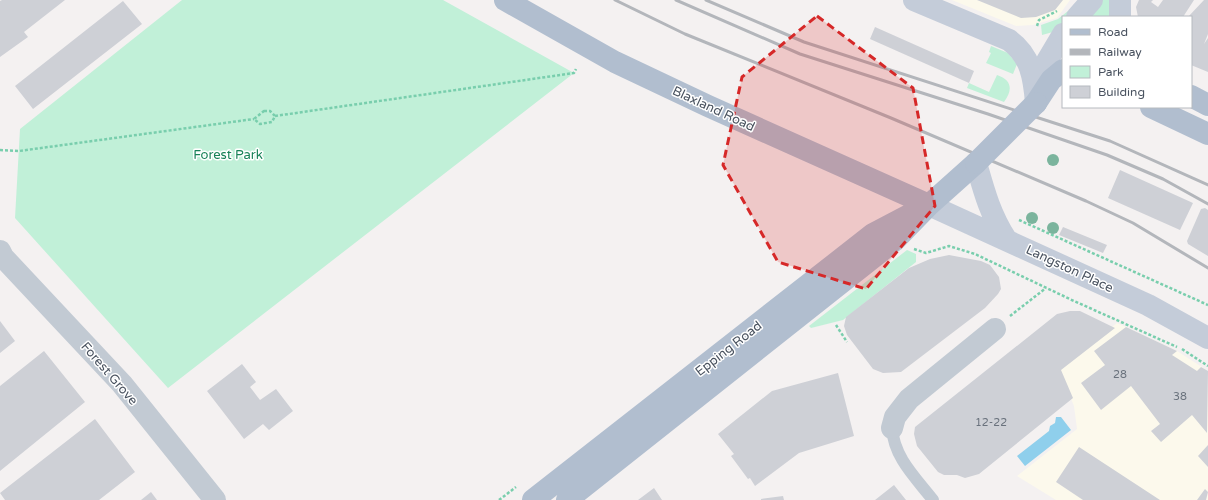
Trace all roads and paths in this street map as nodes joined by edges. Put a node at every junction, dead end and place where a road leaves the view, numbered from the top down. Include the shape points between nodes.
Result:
1 (505, 0) edge
2 (914, 0) edge
3 (1092, 0) edge
4 (1120, 0) edge
5 (1068, 12) edge
6 (1120, 16) edge
7 (1037, 26) dead end
8 (1062, 35) edge
9 (1009, 40) junction
10 (576, 69) dead end
11 (1062, 71) edge
12 (1062, 90) edge
13 (1192, 97) edge
14 (1036, 103) junction
15 (1208, 105) edge
16 (1153, 108) edge
17 (275, 116) junction
18 (254, 119) junction
19 (1208, 134) edge
20 (0, 150) edge
21 (976, 163) junction
22 (928, 205) junction
23 (1014, 218) dead end
24 (1006, 239) junction
25 (910, 247) dead end
26 (0, 251) edge
27 (1046, 288) junction
28 (1208, 305) edge
29 (836, 325) dead end
30 (995, 329) joint
31 (1208, 338) edge
32 (847, 342) dead end
33 (1208, 366) edge
34 (892, 428) joint
35 (215, 500) edge
36 (533, 500) edge
37 (567, 500) edge
38 (933, 500) edge

1 - 22 main road, Blaxland Road via 622,65
2 - 9 street
3 - 5 street
4 - 6 street
5 - 7 path via 1056,12 1040,20
8 - 9 street via 1041,42
8 - 14 street via 1044,66
9 - 14 street via 1019,47 1028,62 1034,82
10 - 17 path via 574,73
11 - 14 main road via 1052,80
12 - 14 main road
13 - 15 main road
14 - 21 main road, Epping Road, bridge
16 - 19 main road
17 - 18 path via 270,111 264,111
17 - 18 path via 272,122 267,124 260,124
18 - 20 path via 19,151
21 - 22 main road, Epping Road
21 - 24 street via 988,205
22 - 24 street, Langston Place
22 - 36 main road, Epping Road via 873,234
22 - 37 main road, Epping Road via 894,241
23 - 28 path, Langston Place
24 - 31 street, Langston Place via 1148,305
25 - 27 path via 926,253 949,246 975,254
26 - 35 street, Forest Grove via 122,384
27 - 30 path
27 - 33 path via 1178,347
29 - 32 path
30 - 34 street via 909,399 895,417
34 - 38 lane via 898,454

